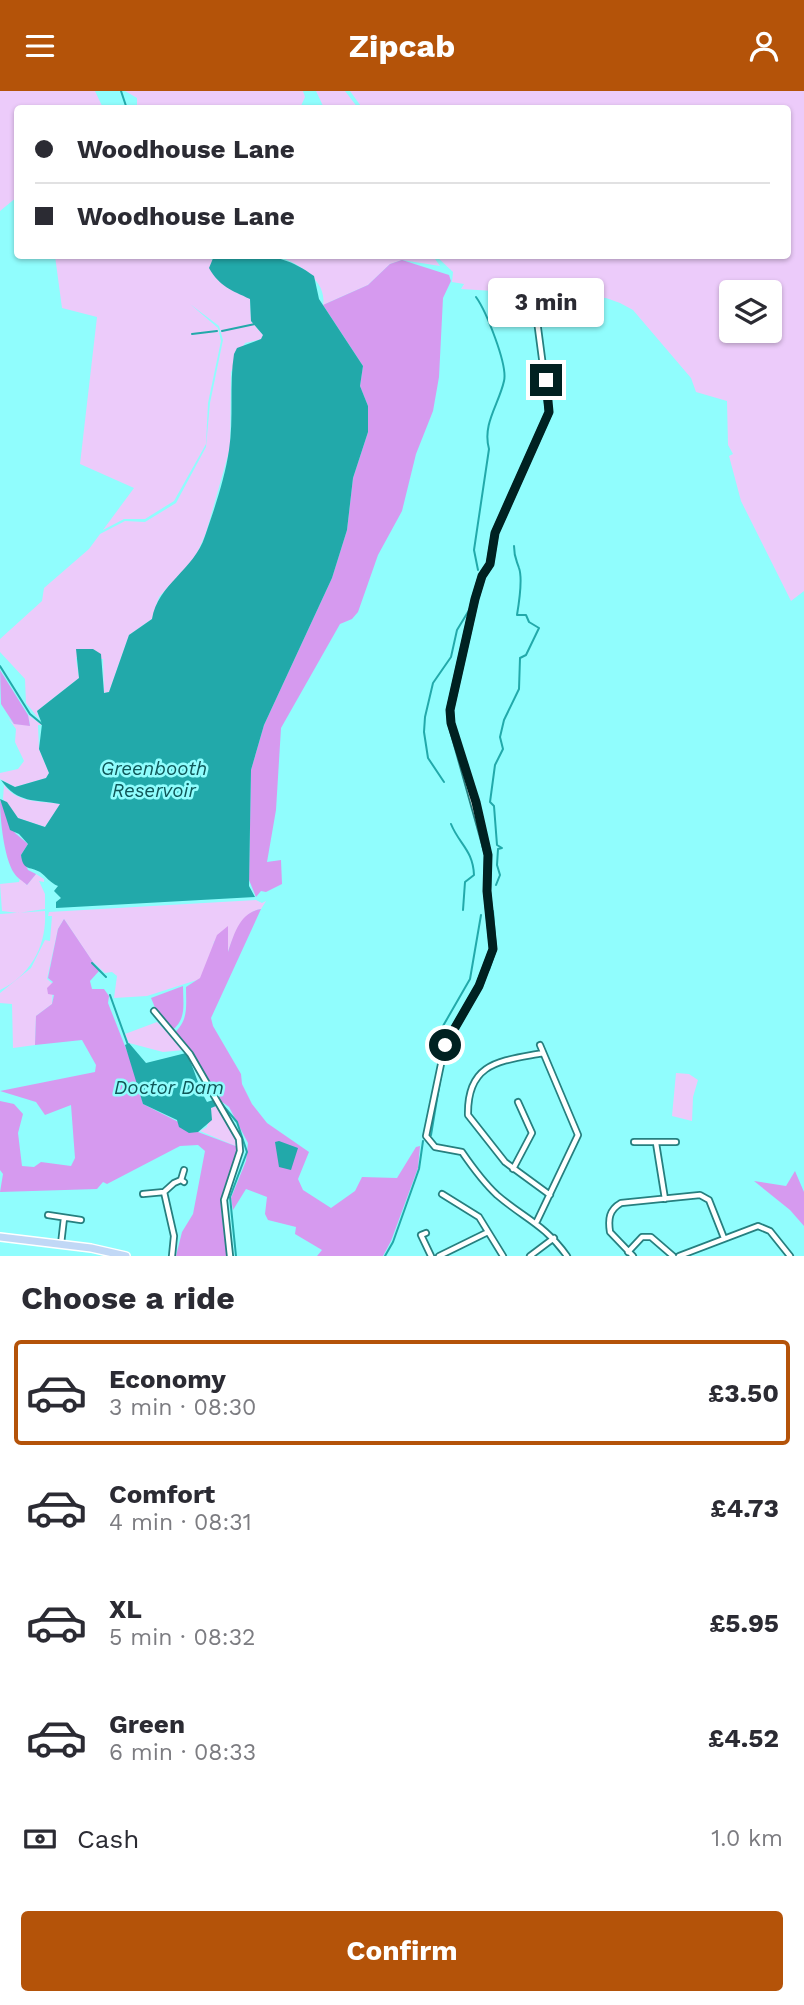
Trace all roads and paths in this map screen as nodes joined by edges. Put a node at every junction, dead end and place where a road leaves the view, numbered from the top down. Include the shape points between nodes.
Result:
1 (533, 290) dead end
2 (154, 1011) dead end
3 (540, 1045) dead end
4 (543, 1053) junction
5 (518, 1105) dead end
6 (634, 1142) dead end
7 (676, 1142) dead end
8 (656, 1143) junction
9 (513, 1169) junction
10 (184, 1170) dead end
11 (164, 1192) junction
12 (143, 1194) dead end
13 (442, 1194) dead end
14 (550, 1195) junction
15 (665, 1199) junction
16 (48, 1215) dead end
17 (64, 1218) junction
18 (81, 1220) dead end
19 (537, 1221) junction
20 (488, 1232) junction
21 (426, 1233) dead end
22 (0, 1237) edge
23 (554, 1238) junction
24 (724, 1238) junction
25 (61, 1245) junction
26 (90, 1252) edge
27 (628, 1252) junction
28 (126, 1256) edge
29 (172, 1256) edge
30 (230, 1256) edge
31 (430, 1256) edge
32 (439, 1256) edge
33 (503, 1256) edge
34 (530, 1256) edge
35 (567, 1256) edge
36 (633, 1256) edge
37 (673, 1256) edge
38 (679, 1256) edge
39 (790, 1256) edge

1 - 19 street via 549,412 495,533 450,710 488,855 493,949 479,986 445,1045 426,1136 435,1147 460,1150 498,1195
2 - 30 street via 190,1054 239,1139 240,1151 224,1200
3 - 4 street
4 - 9 street via 486,1066 468,1106 471,1123
4 - 14 street via 578,1135
5 - 9 street via 532,1133
6 - 8 street
7 - 8 street
8 - 15 street
9 - 14 street
10 - 11 street via 183,1181 174,1182
11 - 12 street
11 - 29 street via 174,1235
13 - 20 street via 479,1217
14 - 19 street
15 - 24 street via 700,1195 709,1200
15 - 27 street via 613,1207 610,1232
16 - 17 street
17 - 18 street
17 - 25 street
19 - 23 street
20 - 32 street
20 - 33 street
21 - 31 street via 421,1235
22 - 25 main road
23 - 34 street
23 - 35 street
24 - 38 street
24 - 39 street via 758,1226 770,1231
25 - 26 main road
26 - 28 main road
27 - 36 street
27 - 37 street via 642,1237 651,1237

